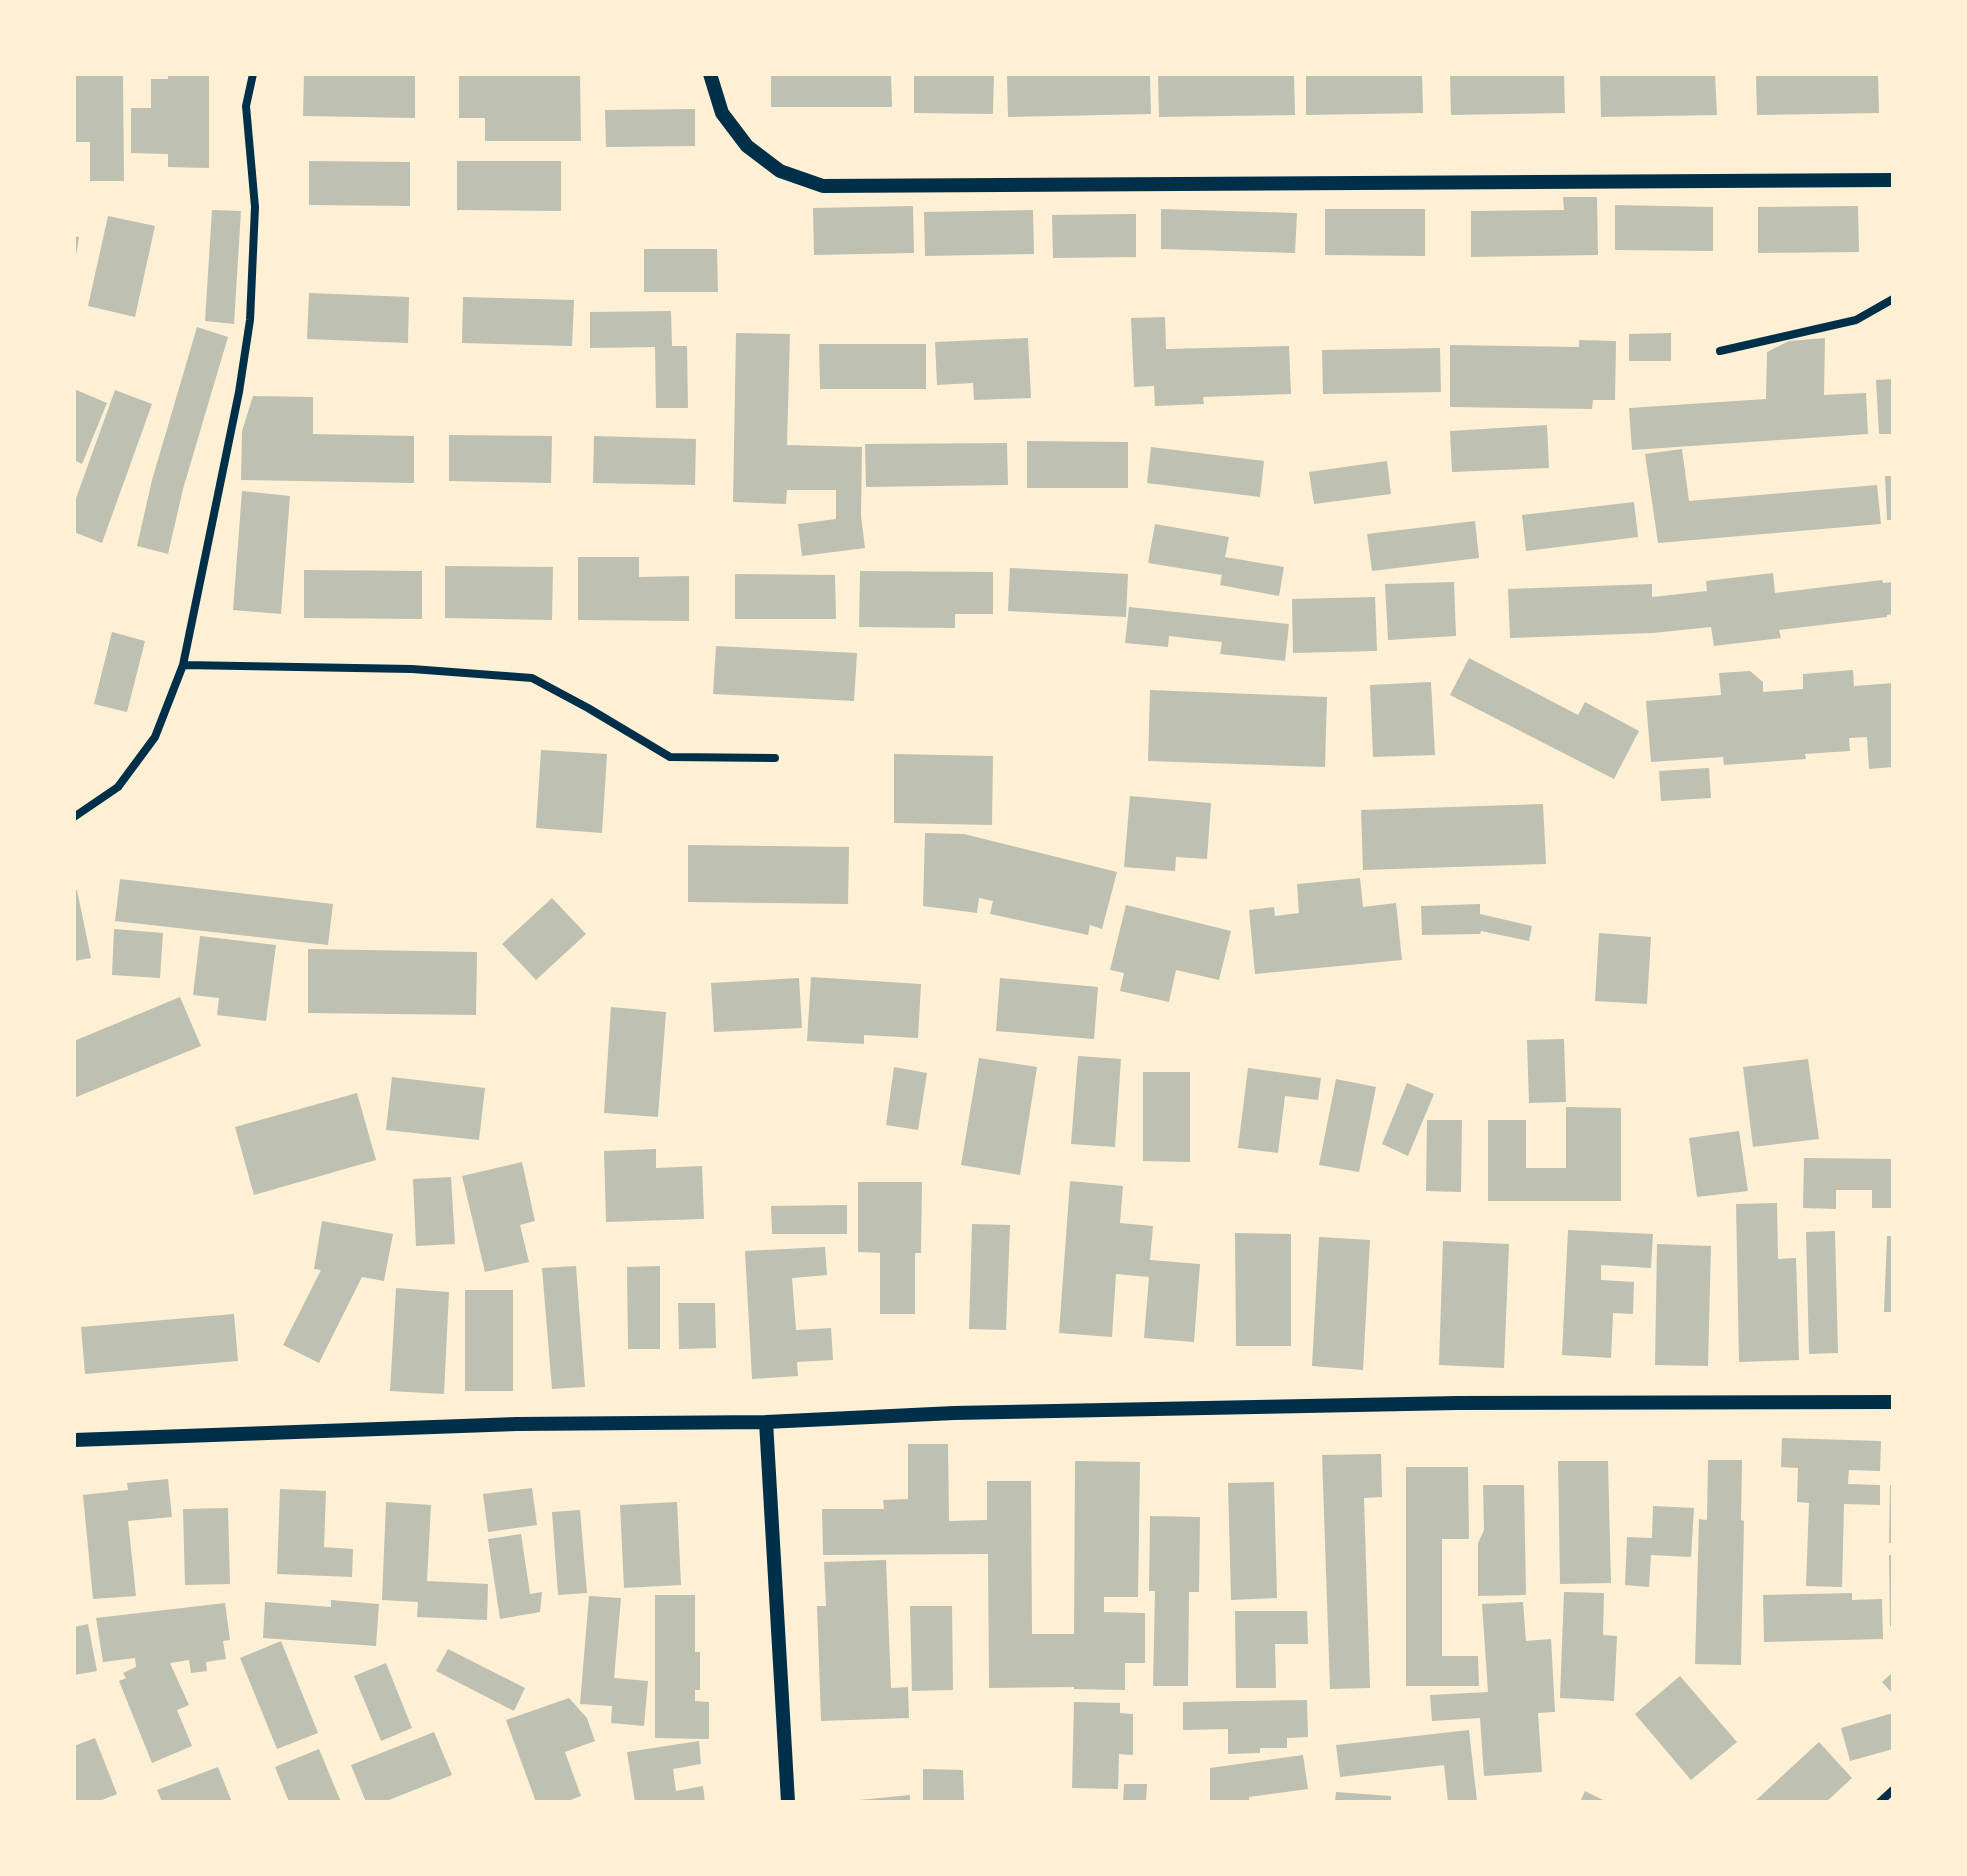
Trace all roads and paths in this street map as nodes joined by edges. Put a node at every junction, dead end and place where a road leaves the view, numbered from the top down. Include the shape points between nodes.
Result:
1 (253, 74) edge
2 (710, 74) edge
3 (1893, 180) edge
4 (1893, 299) edge
5 (1720, 351) dead end
6 (183, 665) junction
7 (775, 758) dead end
8 (74, 817) edge
9 (1893, 1402) edge
10 (766, 1422) junction
11 (74, 1440) edge
12 (1893, 1790) edge
13 (788, 1802) edge
14 (1880, 1802) edge

1 - 6 street via 246,106 255,207 250,320
2 - 3 street via 722,113 747,146 780,171 823,186
4 - 5 street via 1856,320
6 - 7 street via 412,669 532,678 670,757
6 - 8 street via 155,737 118,787
9 - 10 street via 1378,1405
10 - 11 street
10 - 13 street
12 - 14 street

